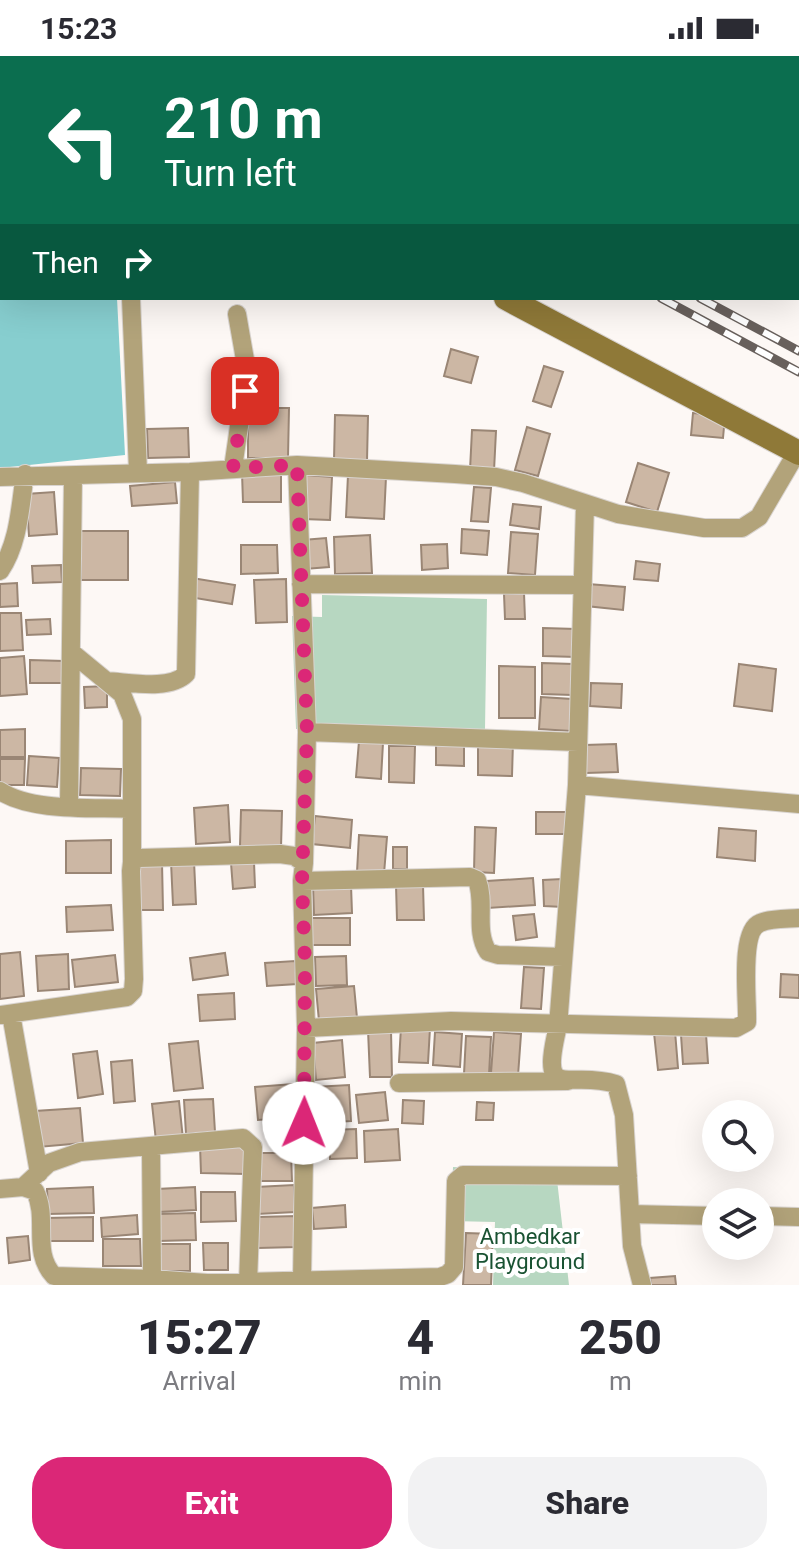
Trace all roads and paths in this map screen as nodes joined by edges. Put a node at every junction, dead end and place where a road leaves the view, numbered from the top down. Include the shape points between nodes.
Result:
1 (131, 300) edge
2 (510, 300) edge
3 (237, 314) dead end
4 (798, 452) edge
5 (297, 465) junction
6 (233, 468) junction
7 (138, 472) junction
8 (190, 472) junction
9 (25, 474) junction
10 (73, 476) junction
11 (0, 477) edge
12 (585, 504) junction
13 (0, 571) edge
14 (301, 584) junction
15 (583, 585) junction
16 (71, 652) junction
17 (106, 681) junction
18 (307, 732) junction
19 (578, 742) junction
20 (577, 785) junction
21 (0, 791) edge
22 (799, 804) edge
23 (69, 806) junction
24 (132, 809) junction
25 (132, 862) junction
26 (303, 872) junction
27 (799, 918) edge
28 (563, 957) junction
29 (6, 1015) edge
30 (558, 1026) junction
31 (306, 1028) junction
32 (568, 1081) junction
33 (399, 1083) dead end
34 (151, 1147) junction
35 (39, 1173) junction
36 (628, 1176) junction
37 (23, 1187) junction
38 (0, 1189) edge
39 (630, 1214) junction
40 (702, 1216) edge
41 (774, 1216) edge
42 (799, 1217) edge
43 (152, 1279) junction
44 (302, 1280) junction
45 (248, 1283) junction
46 (642, 1285) edge

1 - 7 street
2 - 4 street
3 - 6 street via 247,371
4 - 12 street via 759,517 742,528 704,528
5 - 6 street
5 - 12 street via 496,477
5 - 14 street
6 - 8 street
7 - 8 street
7 - 10 street
8 - 17 street via 186,674 179,682
9 - 10 street
9 - 11 street
9 - 13 street via 13,543
10 - 16 street
12 - 15 street
14 - 15 street
14 - 18 street
15 - 19 street
16 - 17 street
16 - 23 street
17 - 24 street via 122,694 132,719
18 - 19 street
18 - 26 street
19 - 20 street
20 - 22 street
20 - 28 street
21 - 23 street via 33,804
23 - 24 street
24 - 25 street
25 - 26 street via 147,857 280,854 294,856
25 - 29 street via 133,991 119,1000
26 - 28 street via 470,877 481,891 481,934 488,952
26 - 31 street
27 - 30 street via 759,923 750,930 747,1022 736,1028
28 - 30 street
29 - 35 street
30 - 31 street via 451,1021
30 - 32 street via 552,1069
31 - 44 street
32 - 33 street
32 - 36 street via 616,1084
34 - 35 street via 80,1152 49,1163
34 - 43 street
34 - 45 street via 243,1138 253,1147
35 - 37 street
36 - 39 street
36 - 44 street via 463,1175 456,1181 456,1256 448,1274
37 - 38 street
37 - 43 street via 35,1191 41,1203 42,1251 45,1267 54,1276
39 - 40 street
39 - 46 street
41 - 42 street
43 - 45 street
44 - 45 street

